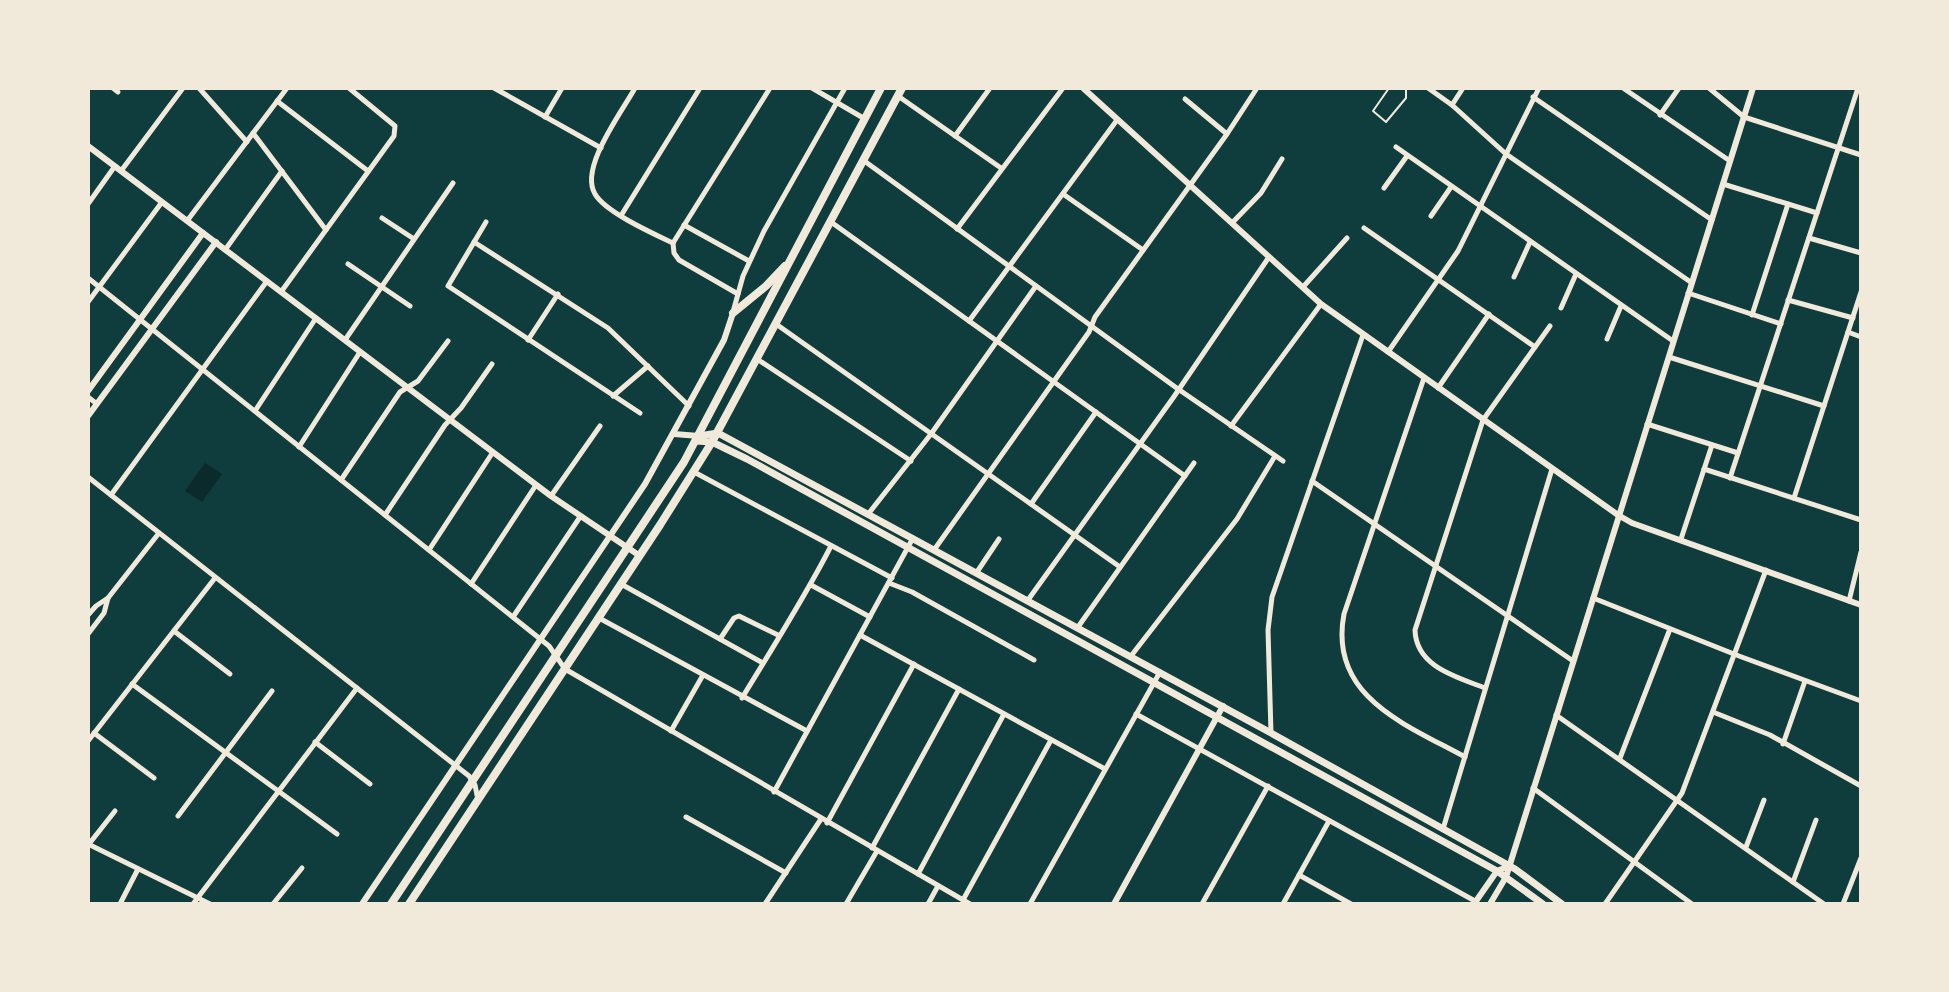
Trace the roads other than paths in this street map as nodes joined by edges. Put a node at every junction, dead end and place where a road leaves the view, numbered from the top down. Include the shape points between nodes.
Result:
1 (183, 88) edge
2 (199, 88) edge
3 (287, 88) edge
4 (349, 88) edge
5 (494, 88) edge
6 (562, 88) edge
7 (635, 88) edge
8 (700, 88) edge
9 (770, 88) edge
10 (812, 88) edge
11 (845, 88) edge
12 (881, 88) edge
13 (990, 88) edge
14 (1063, 88) edge
15 (1083, 88) edge
16 (1257, 88) edge
17 (1389, 88) edge
18 (1406, 88) edge
19 (1428, 88) edge
20 (1463, 88) edge
21 (1539, 88) edge
22 (1623, 88) edge
23 (1679, 88) edge
24 (1709, 88) edge
25 (1753, 88) edge
26 (1858, 88) edge
27 (900, 92) edge
28 (1533, 97) junction
29 (1185, 99) dead end
30 (277, 101) junction
31 (836, 101) junction
32 (1452, 105) junction
33 (1660, 115) junction
34 (545, 117) junction
35 (1744, 117) junction
36 (865, 119) junction
37 (1117, 120) junction
38 (253, 133) junction
39 (1227, 134) junction
40 (955, 136) junction
41 (247, 142) junction
42 (88, 146) edge
43 (1396, 147) dead end
44 (601, 148) junction
45 (1838, 148) junction
46 (1506, 154) junction
47 (1861, 155) edge
48 (1407, 156) junction
49 (1282, 159) dead end
50 (863, 160) junction
51 (1730, 161) junction
52 (118, 168) junction
53 (1001, 168) junction
54 (282, 171) junction
55 (368, 171) junction
56 (453, 183) dead end
57 (1723, 184) junction
58 (1190, 185) junction
59 (1451, 187) junction
60 (1384, 188) dead end
61 (1063, 194) junction
62 (162, 202) junction
63 (88, 204) edge
64 (1788, 204) junction
65 (1481, 207) junction
66 (1817, 213) junction
67 (622, 214) junction
68 (1431, 216) dead end
69 (382, 218) dead end
70 (1712, 220) junction
71 (187, 221) junction
72 (486, 222) dead end
73 (831, 222) junction
74 (1232, 223) junction
75 (684, 225) junction
76 (1364, 228) dead end
77 (957, 229) junction
78 (326, 230) junction
79 (203, 233) junction
80 (1347, 238) dead end
81 (1809, 238) junction
82 (414, 239) junction
83 (216, 242) junction
84 (474, 242) junction
85 (1530, 242) junction
86 (673, 243) junction
87 (225, 250) junction
88 (1143, 250) junction
89 (1861, 253) edge
90 (793, 257) junction
91 (1269, 257) junction
92 (749, 261) junction
93 (348, 264) dead end
94 (1009, 267) junction
95 (1576, 274) junction
96 (1514, 277) dead end
97 (88, 278) edge
98 (1439, 279) junction
99 (267, 281) junction
100 (1692, 283) junction
101 (1036, 286) junction
102 (99, 287) junction
103 (381, 287) junction
104 (1303, 287) junction
105 (281, 292) junction
106 (1861, 292) edge
107 (1688, 293) junction
108 (558, 294) junction
109 (738, 294) junction
110 (1788, 300) junction
111 (88, 302) edge
112 (1321, 304) junction
113 (410, 306) dead end
114 (1621, 306) junction
115 (1561, 308) dead end
116 (733, 313) junction
117 (1489, 314) junction
118 (1752, 315) junction
119 (316, 318) junction
120 (1853, 318) junction
121 (140, 320) junction
122 (969, 321) junction
123 (776, 324) junction
124 (1781, 324) junction
125 (1092, 326) junction
126 (1550, 326) dead end
127 (152, 329) junction
128 (1848, 332) junction
129 (1363, 335) junction
130 (1861, 337) edge
131 (1607, 339) dead end
132 (345, 340) junction
133 (528, 340) junction
134 (448, 341) dead end
135 (997, 341) junction
136 (1673, 341) junction
137 (1535, 347) junction
138 (360, 352) junction
139 (1388, 352) junction
140 (1668, 357) junction
141 (757, 359) junction
142 (492, 364) dead end
143 (648, 366) junction
144 (202, 370) junction
145 (1424, 378) junction
146 (1054, 382) junction
147 (1760, 386) junction
148 (408, 388) junction
149 (1438, 388) junction
150 (1178, 389) junction
151 (88, 394) edge
152 (613, 396) junction
153 (97, 404) junction
154 (689, 406) junction
155 (1824, 406) junction
156 (255, 411) junction
157 (1096, 412) junction
158 (640, 413) dead end
159 (88, 416) edge
160 (450, 420) junction
161 (1483, 420) junction
162 (1647, 424) junction
163 (600, 426) dead end
164 (1231, 426) junction
165 (718, 433) junction
166 (674, 434) junction
167 (931, 434) junction
168 (698, 439) junction
169 (712, 442) junction
170 (1140, 444) junction
171 (1712, 445) junction
172 (299, 447) junction
173 (493, 452) junction
174 (1738, 453) junction
175 (1275, 456) junction
176 (911, 461) junction
177 (1283, 461) dead end
178 (1194, 463) dead end
179 (1552, 469) junction
180 (1704, 469) junction
181 (694, 472) junction
182 (988, 474) junction
183 (1185, 476) junction
184 (88, 477) edge
185 (1730, 478) junction
186 (341, 480) junction
187 (1312, 481) junction
188 (536, 485) junction
189 (111, 495) junction
190 (551, 496) junction
191 (1794, 498) junction
192 (1031, 504) junction
193 (869, 513) junction
194 (385, 515) junction
195 (1618, 515) junction
196 (580, 517) junction
197 (1861, 520) edge
198 (1374, 525) junction
199 (159, 533) junction
200 (1074, 536) junction
201 (610, 537) junction
202 (913, 538) junction
203 (999, 539) dead end
204 (1681, 539) junction
205 (831, 546) junction
206 (908, 547) junction
207 (627, 548) junction
208 (429, 550) junction
209 (934, 550) junction
210 (1861, 552) edge
211 (640, 556) junction
212 (1120, 567) junction
213 (1435, 568) junction
214 (1766, 570) junction
215 (977, 572) junction
216 (215, 578) junction
217 (890, 580) junction
218 (471, 584) junction
219 (621, 584) junction
220 (811, 585) junction
221 (1592, 597) junction
222 (108, 598) junction
223 (1028, 600) junction
224 (1849, 601) junction
225 (1861, 605) edge
226 (88, 615) edge
227 (513, 617) junction
228 (870, 617) junction
229 (599, 618) junction
230 (1506, 618) junction
231 (1078, 627) junction
232 (1670, 628) junction
233 (174, 631) junction
234 (88, 634) edge
235 (860, 634) junction
236 (778, 635) junction
237 (720, 639) junction
238 (542, 640) junction
239 (557, 654) junction
240 (1735, 654) junction
241 (1131, 656) junction
242 (1034, 660) dead end
243 (1573, 661) junction
244 (763, 663) junction
245 (914, 664) junction
246 (565, 669) junction
247 (1160, 672) junction
248 (230, 674) dead end
249 (703, 675) junction
250 (1805, 681) junction
251 (1154, 683) junction
252 (132, 684) junction
253 (357, 688) junction
254 (1485, 688) junction
255 (959, 689) junction
256 (272, 691) dead end
257 (742, 698) junction
258 (1861, 701) edge
259 (1223, 706) junction
260 (1713, 712) junction
261 (1004, 714) junction
262 (1136, 714) junction
263 (1556, 715) junction
264 (1218, 716) junction
265 (671, 731) junction
266 (807, 731) junction
267 (94, 733) junction
268 (1271, 733) junction
269 (1051, 740) junction
270 (88, 741) edge
271 (315, 742) junction
272 (1783, 744) junction
273 (1200, 748) junction
274 (225, 754) junction
275 (1465, 757) junction
276 (1620, 758) junction
277 (455, 765) junction
278 (1105, 769) junction
279 (154, 778) dead end
280 (473, 780) junction
281 (370, 784) dead end
282 (1268, 786) junction
283 (1861, 786) edge
284 (1533, 788) junction
285 (279, 791) junction
286 (774, 792) junction
287 (1764, 800) dead end
288 (478, 801) junction
289 (1678, 802) junction
290 (115, 811) dead end
291 (178, 816) dead end
292 (686, 817) dead end
293 (1329, 820) junction
294 (1816, 820) dead end
295 (824, 821) junction
296 (1443, 830) junction
297 (337, 834) dead end
298 (88, 844) edge
299 (1746, 847) junction
300 (875, 850) junction
301 (1861, 858) edge
302 (1634, 863) junction
303 (1509, 866) junction
304 (302, 868) dead end
305 (138, 869) junction
306 (1497, 871) junction
307 (786, 873) junction
308 (918, 874) junction
309 (1299, 875) junction
310 (1506, 877) junction
311 (1793, 882) junction
312 (938, 886) junction
313 (197, 898) junction
314 (963, 900) junction
315 (1476, 903) edge
316 (120, 904) edge
317 (193, 904) edge
318 (210, 904) edge
319 (273, 904) edge
320 (362, 904) edge
321 (391, 904) edge
322 (409, 904) edge
323 (765, 904) edge
324 (846, 904) edge
325 (928, 904) edge
326 (970, 904) edge
327 (1030, 904) edge
328 (1114, 904) edge
329 (1202, 904) edge
330 (1283, 904) edge
331 (1351, 904) edge
332 (1490, 904) edge
333 (1543, 904) edge
334 (1562, 904) edge
335 (1605, 904) edge
336 (1692, 904) edge
337 (1824, 904) edge
338 (1843, 904) edge

1 - 52 street
2 - 41 street
3 - 30 street
4 - 55 street via 395,126 394,136
5 - 34 street
6 - 34 street
7 - 44 street
8 - 67 street
9 - 75 street
10 - 31 street
11 - 31 street
12 - 36 main road
13 - 40 street
14 - 53 street
15 - 37 street
16 - 39 street
17 - 18 lane via 1373,111 1386,122 1406,98
19 - 32 street
20 - 32 street
21 - 28 street
22 - 33 street
23 - 33 street
24 - 35 street
25 - 35 street
26 - 45 street
27 - 40 street
27 - 50 main road
28 - 46 street
28 - 70 street
29 - 39 street
30 - 38 street
30 - 55 street
31 - 36 street
31 - 92 street
32 - 46 street
33 - 51 street
34 - 44 street
35 - 45 street
35 - 51 street
36 - 90 main road
37 - 58 street
37 - 61 street
38 - 41 street
38 - 54 street
39 - 58 street
40 - 53 street
41 - 71 street
42 - 52 street
43 - 48 street
44 - 67 street via 592,170 592,189 602,203
45 - 47 street
45 - 66 street
46 - 65 street
46 - 100 street
48 - 59 street
48 - 60 street
49 - 74 street via 1261,193
50 - 73 main road
50 - 77 street
51 - 57 street
52 - 62 street
52 - 63 street
53 - 77 street
54 - 78 street
54 - 87 street
55 - 78 street
56 - 82 street
57 - 64 street
57 - 70 street
58 - 74 street
58 - 88 street
59 - 65 street
59 - 68 street
61 - 88 street
61 - 94 street
62 - 71 street
62 - 102 street
64 - 66 street
64 - 118 street
65 - 85 street
65 - 98 street
66 - 81 street
67 - 86 street
69 - 82 street
70 - 100 street
71 - 79 street
72 - 84 street
73 - 122 street
73 - 123 main road
74 - 91 street
75 - 86 street
75 - 92 street
76 - 98 street
77 - 94 street
78 - 105 street
79 - 83 street
79 - 121 street
80 - 104 street
81 - 89 street
81 - 110 street
82 - 103 street
83 - 87 street
83 - 127 street
84 - 108 street
84 - 133 street via 448,286
85 - 95 street
85 - 96 street
86 - 109 street via 679,260
87 - 99 street
88 - 125 street
90 - 116 main road
90 - 168 main road
91 - 104 street
91 - 150 street
92 - 109 street
93 - 103 street
94 - 101 street
94 - 122 street
95 - 114 street
95 - 115 street
97 - 102 street
98 - 117 street
98 - 139 street
99 - 105 street
99 - 144 street
100 - 107 street
101 - 125 street
101 - 135 street
102 - 111 street
102 - 121 street
103 - 113 street
103 - 132 street
104 - 112 street
105 - 119 street
106 - 120 street
107 - 118 street
107 - 136 street
108 - 133 street
108 - 143 street via 608,328
109 - 116 street
110 - 120 street
110 - 124 street
112 - 129 street
112 - 164 street
114 - 131 street
114 - 136 street
116 - 154 street
117 - 137 street
117 - 149 street
118 - 124 street
119 - 132 street
119 - 156 street
120 - 128 street
121 - 127 street
121 - 151 street
122 - 135 street
123 - 141 main road
123 - 167 street
124 - 147 street
125 - 146 street
125 - 150 street
126 - 137 street
127 - 144 street
127 - 153 street
128 - 130 street
128 - 155 street
129 - 139 street
129 - 187 street
132 - 138 street
133 - 152 street
134 - 148 street
135 - 146 street
135 - 167 street
136 - 140 street
137 - 161 street
138 - 148 street
138 - 172 street
139 - 145 street
140 - 147 street
140 - 162 street
141 - 165 main road
141 - 176 street
142 - 160 street
143 - 152 street
143 - 154 street
144 - 156 street
144 - 189 street
145 - 149 street
145 - 198 street
146 - 157 street
146 - 182 street
147 - 155 street
147 - 174 street
148 - 160 street
148 - 186 street via 400,392
149 - 161 street
150 - 164 street
150 - 170 street
151 - 153 street
152 - 158 street
153 - 159 street
154 - 166 street
155 - 191 street
156 - 172 street
157 - 170 street
157 - 192 street
160 - 173 street
160 - 194 street
161 - 179 street
161 - 213 street
162 - 171 street
162 - 195 street
163 - 190 street
164 - 175 street
165 - 168 main road
165 - 169 main road
165 - 193 main road
166 - 168 street
166 - 201 street
167 - 176 street
167 - 182 street
168 - 169 main road
168 - 207 main road
169 - 181 main road
169 - 206 main road
170 - 183 street
170 - 200 street
171 - 174 street
171 - 180 street
172 - 186 street
173 - 188 street
173 - 208 street
174 - 185 street
175 - 177 street
175 - 241 street via 1237,519
176 - 193 street
178 - 183 street
179 - 195 street
179 - 230 street
180 - 185 street
180 - 204 street
181 - 205 street
181 - 211 main road
182 - 192 street
182 - 209 street
183 - 212 street
184 - 189 street
185 - 191 street
186 - 194 street
187 - 198 street
187 - 268 street via 1269,610
188 - 190 street
188 - 218 street
189 - 199 street
190 - 196 street
191 - 197 street
192 - 200 street
193 - 202 main road
194 - 208 street
195 - 204 street
195 - 221 street
196 - 201 street
196 - 227 street
198 - 213 street
198 - 275 street via 1344,614 1345,655 1358,686 1376,706
199 - 216 street
199 - 222 street
200 - 212 street
200 - 223 street
201 - 207 street
201 - 238 street
202 - 206 street
202 - 209 main road
203 - 215 street
204 - 214 street
205 - 217 street
205 - 220 street
206 - 217 street
206 - 251 main road
207 - 211 street
207 - 239 main road
208 - 218 street
209 - 215 main road
210 - 224 street
211 - 219 main road
212 - 231 street
213 - 230 street
213 - 254 street via 1415,642 1426,660
214 - 224 street
214 - 240 street
215 - 223 main road
216 - 233 street
216 - 253 street
217 - 228 street
217 - 242 street
218 - 227 street
219 - 229 main road
219 - 237 street
220 - 228 street
220 - 236 street
221 - 232 street
221 - 243 street
222 - 226 street
222 - 234 street
223 - 231 main road
224 - 225 street
227 - 238 street
228 - 235 street
229 - 246 main road
229 - 249 street
230 - 243 street
230 - 254 street
231 - 241 main road
232 - 240 street
232 - 276 street
233 - 248 street
233 - 252 street
235 - 245 street
235 - 266 street
236 - 237 street via 739,616
236 - 244 street
237 - 244 street
238 - 239 street
238 - 277 street
239 - 246 street
239 - 280 main road
240 - 250 street
240 - 260 street
241 - 247 main road
243 - 263 street
244 - 257 street
245 - 255 street
245 - 295 street
246 - 265 street
246 - 288 main road
247 - 251 street
247 - 259 main road
249 - 257 street
249 - 265 street
250 - 258 street
250 - 272 street
251 - 262 street
251 - 264 main road
252 - 267 street
252 - 274 street
253 - 271 street
253 - 277 street
254 - 275 street
255 - 261 street
255 - 300 street
256 - 274 street
257 - 266 street
259 - 264 street
259 - 268 main road
260 - 272 street
260 - 289 street
261 - 269 street
261 - 308 street
262 - 273 street
262 - 278 street
263 - 276 street
263 - 284 street
264 - 273 street
264 - 306 main road
265 - 286 street
266 - 286 street
267 - 270 street
267 - 279 street
268 - 296 main road
269 - 278 street
269 - 314 street
271 - 281 street
271 - 285 street
272 - 283 street
273 - 282 street
273 - 328 street
274 - 285 street
274 - 291 street
275 - 296 street
276 - 289 street
277 - 280 street
277 - 320 street
278 - 327 street
280 - 288 street
280 - 321 main road
282 - 293 street
282 - 329 street
284 - 302 street
284 - 303 street
285 - 297 street
285 - 313 street
286 - 295 street
287 - 299 street
288 - 322 main road
289 - 299 street
289 - 302 street
290 - 298 street
292 - 307 street
293 - 309 street
293 - 315 street
294 - 311 street
295 - 300 street
295 - 307 street
296 - 303 main road
298 - 305 street
299 - 311 street
300 - 308 street
300 - 324 street
301 - 338 street
302 - 335 street
302 - 336 street
303 - 306 street
303 - 310 street
303 - 334 main road
304 - 319 street
305 - 313 street
305 - 316 street
306 - 310 main road
306 - 315 street
307 - 323 street
308 - 312 street
309 - 330 street
309 - 331 street
310 - 332 street
310 - 333 main road
311 - 337 street
312 - 314 street
312 - 325 street
313 - 317 street
313 - 318 street
314 - 326 street

